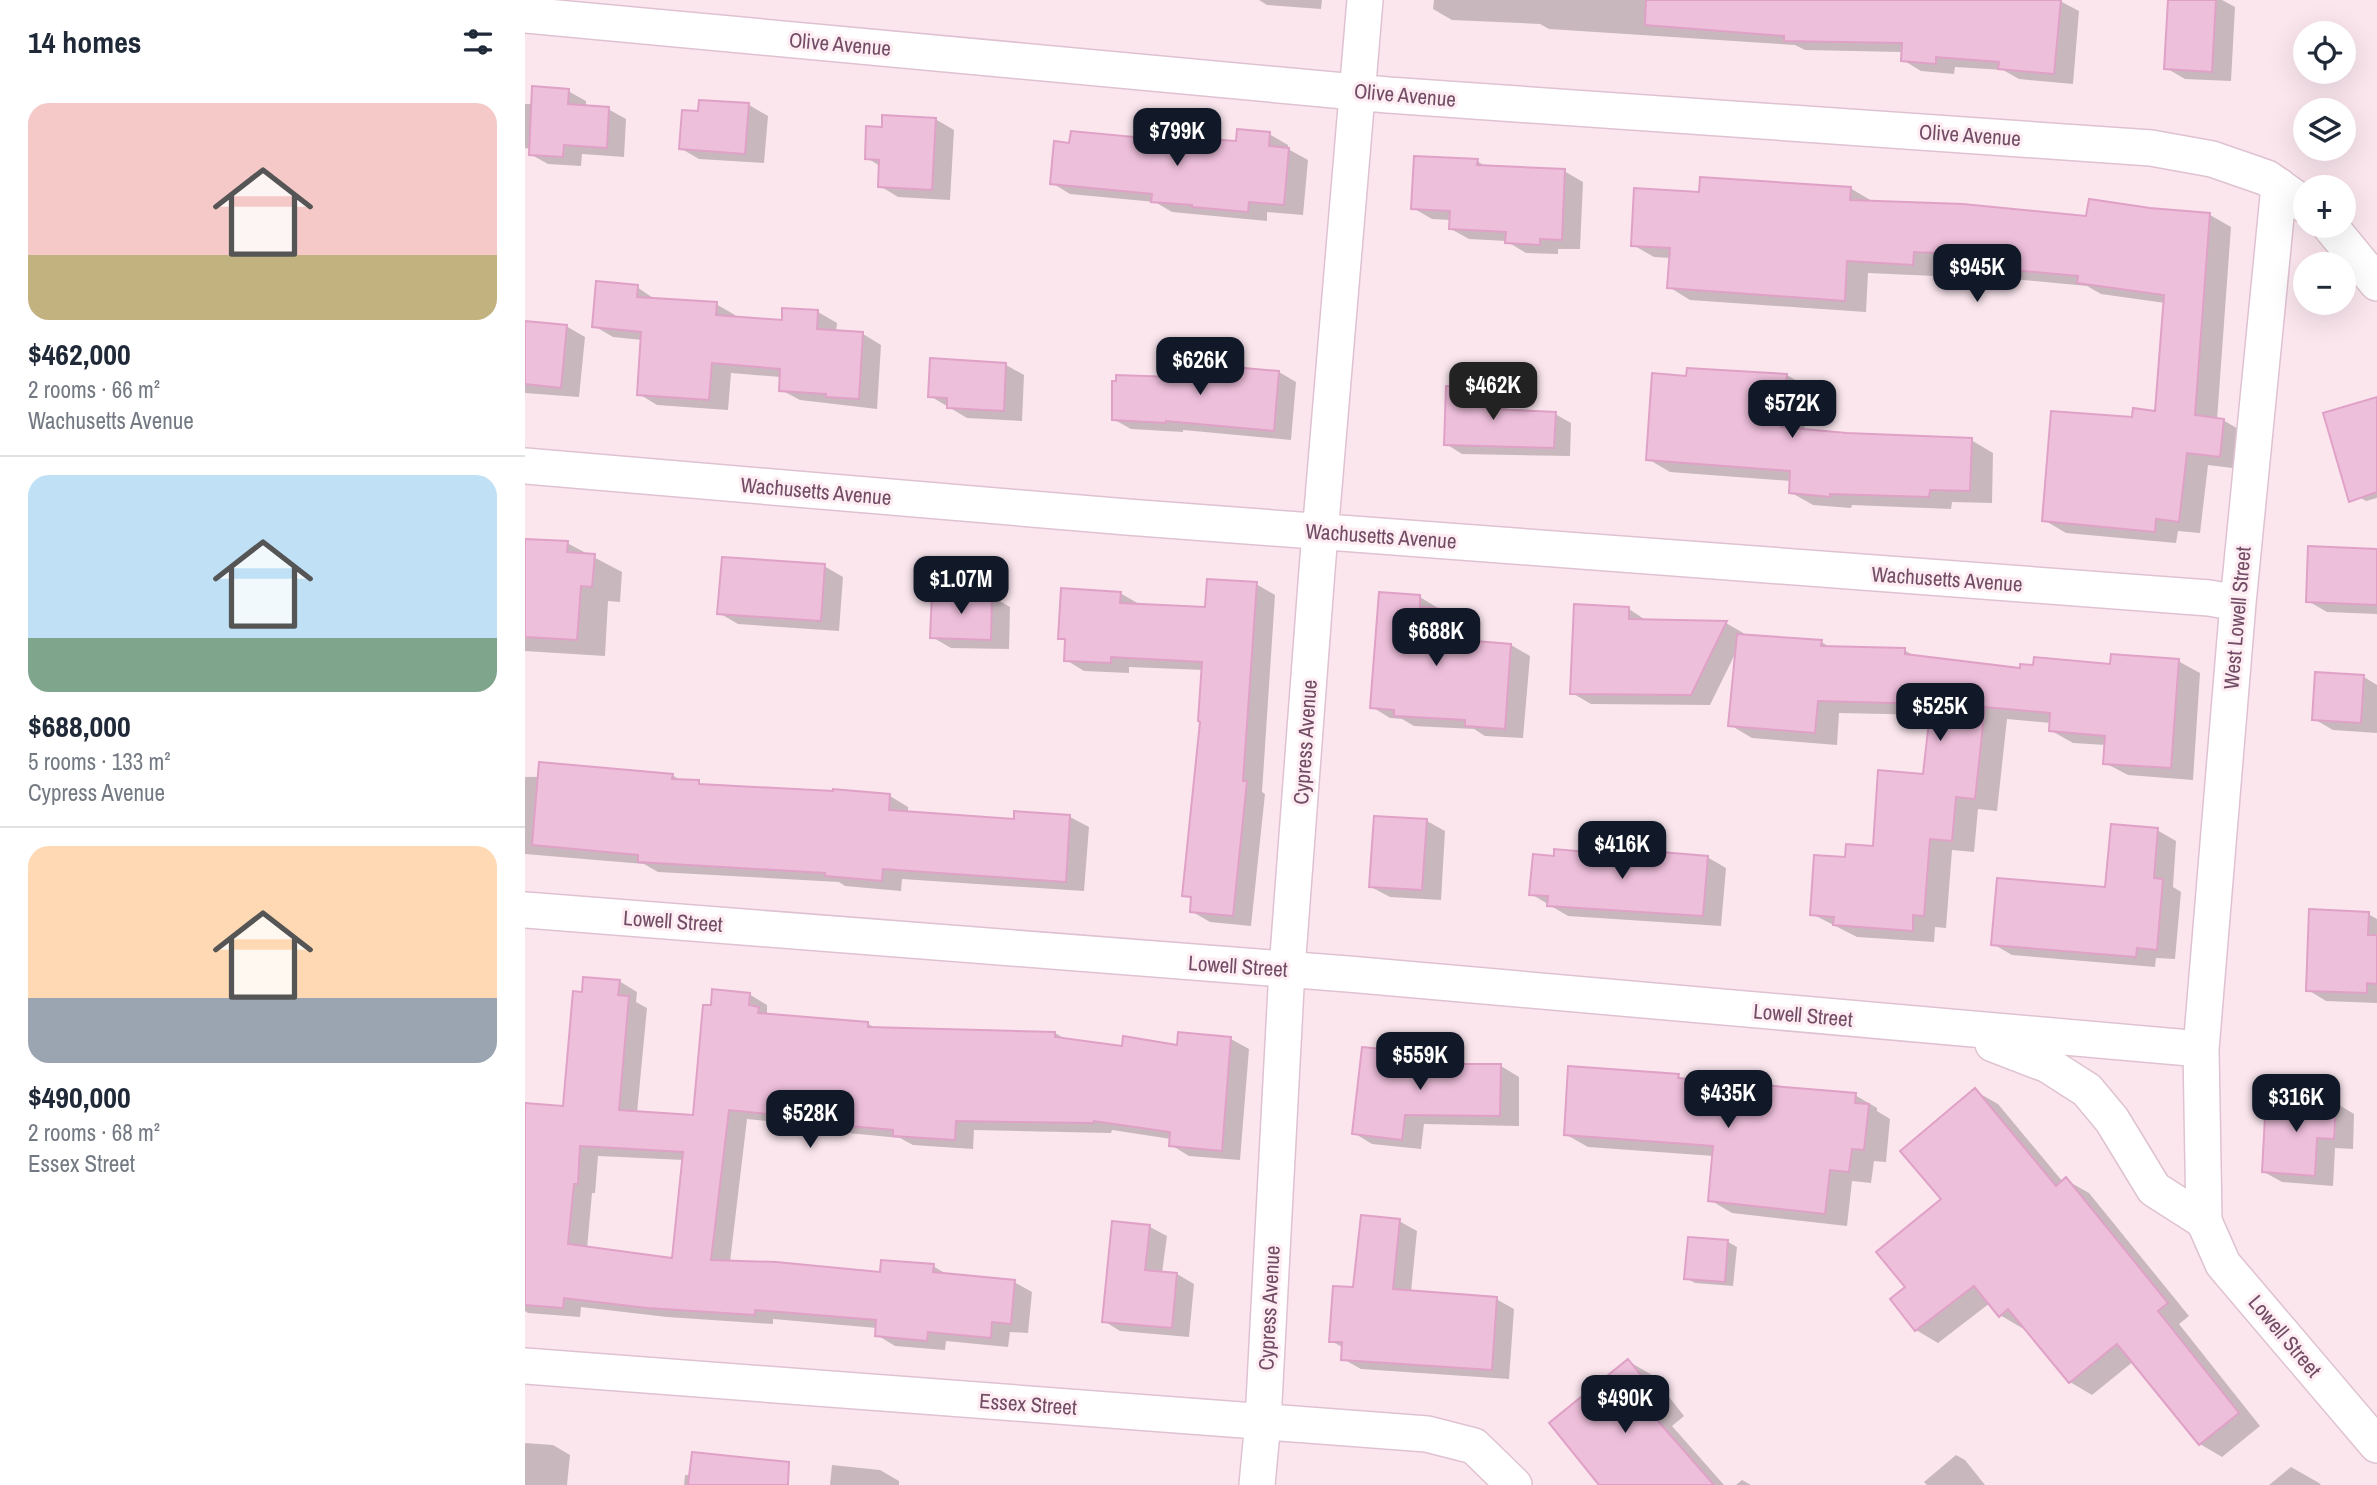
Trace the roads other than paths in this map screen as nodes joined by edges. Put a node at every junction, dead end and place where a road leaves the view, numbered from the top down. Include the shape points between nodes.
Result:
1 (1365, 0) edge
2 (525, 15) edge
3 (1358, 91) junction
4 (2292, 196) edge
5 (2340, 238) edge
6 (2377, 283) edge
7 (525, 466) edge
8 (1321, 532) junction
9 (2238, 603) junction
10 (525, 910) edge
11 (1287, 970) junction
12 (1950, 1028) junction
13 (2201, 1049) junction
14 (2204, 1221) junction
15 (525, 1366) edge
16 (1263, 1421) junction
17 (2377, 1445) edge
18 (1257, 1485) edge
19 (1514, 1485) edge

1 - 3 street, Cypress Avenue
2 - 3 street, Olive Avenue
3 - 4 street, Olive Avenue via 2151,148 2212,159 2267,178
3 - 8 street, Cypress Avenue
4 - 9 street, West Lowell Street
5 - 6 street
7 - 8 street, Wachusetts Avenue
8 - 9 street, Wachusetts Avenue
8 - 11 street, Cypress Avenue
9 - 13 street, West Lowell Street
10 - 11 street, Lowell Street
11 - 12 street, Lowell Street
11 - 16 street, Cypress Avenue
12 - 13 street, Lowell Street
12 - 14 street, Lowell Street via 2048,1065 2087,1090 2112,1120 2154,1189
13 - 14 street, Lowell Street
14 - 17 street, Lowell Street via 2223,1264
15 - 16 street, Essex Street
16 - 18 street, Cypress Avenue
16 - 19 street, Essex Street via 1427,1434 1474,1447

